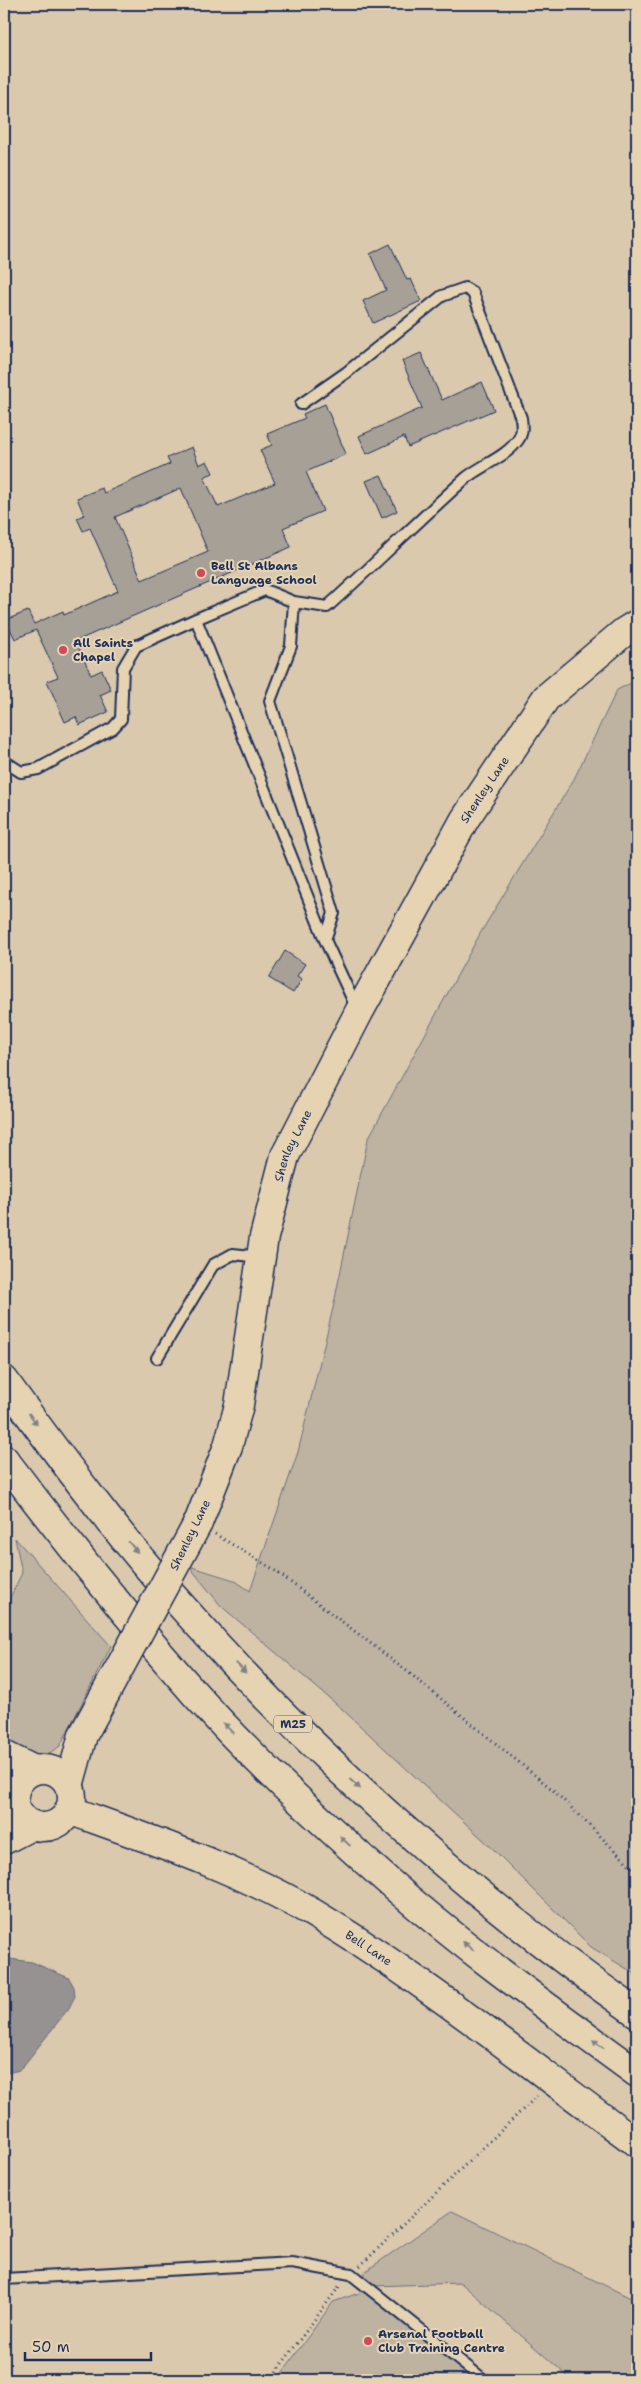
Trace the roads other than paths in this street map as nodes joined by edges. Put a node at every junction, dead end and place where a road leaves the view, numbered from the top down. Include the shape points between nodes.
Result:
1 (300, 404) dead end
2 (294, 602) junction
3 (196, 618) junction
4 (637, 624) edge
5 (4, 761) edge
6 (324, 940) junction
7 (359, 1012) junction
8 (261, 1257) junction
9 (157, 1358) dead end
10 (4, 1380) edge
11 (4, 1459) edge
12 (83, 1735) junction
13 (4, 1755) edge
14 (39, 1769) junction
15 (69, 1798) junction
16 (17, 1799) edge
17 (4, 1835) edge
18 (4, 1840) edge
19 (637, 2013) edge
20 (637, 2073) edge
21 (637, 2143) edge
22 (4, 2279) edge
23 (484, 2380) edge

1 - 2 lane via 347,372 442,296 464,288 473,293 521,418 522,430 512,447 472,473 326,607
2 - 3 lane via 265,590
2 - 6 lane via 291,646 270,701 334,913
3 - 5 lane via 136,646 123,668 121,719 113,728 38,769 21,772
3 - 6 lane
4 - 7 main road, Shenley Lane via 546,698 464,819
6 - 7 lane
7 - 8 main road, Shenley Lane via 285,1156
8 - 9 lane via 233,1254 213,1265
8 - 12 main road, Shenley Lane, bridge via 239,1405 228,1446 198,1524
10 -> 19 main road, M25 via 73,1475 186,1611 327,1759 432,1854 572,1968
20 -> 11 main road via 521,1989 382,1875 278,1778 197,1695 119,1605
12 - 14 main road, Shenley Lane
12 - 15 main road, Shenley Lane
13 - 14 main road
14 - 15 main road via 59,1774
14 - 16 main road via 26,1774
15 - 16 main road via 64,1817 50,1826
15 - 21 main road, Bell Lane via 130,1832 257,1883 312,1912 369,1949
16 - 17 main road
16 - 18 main road
22 - 23 lane via 292,2263 351,2274

